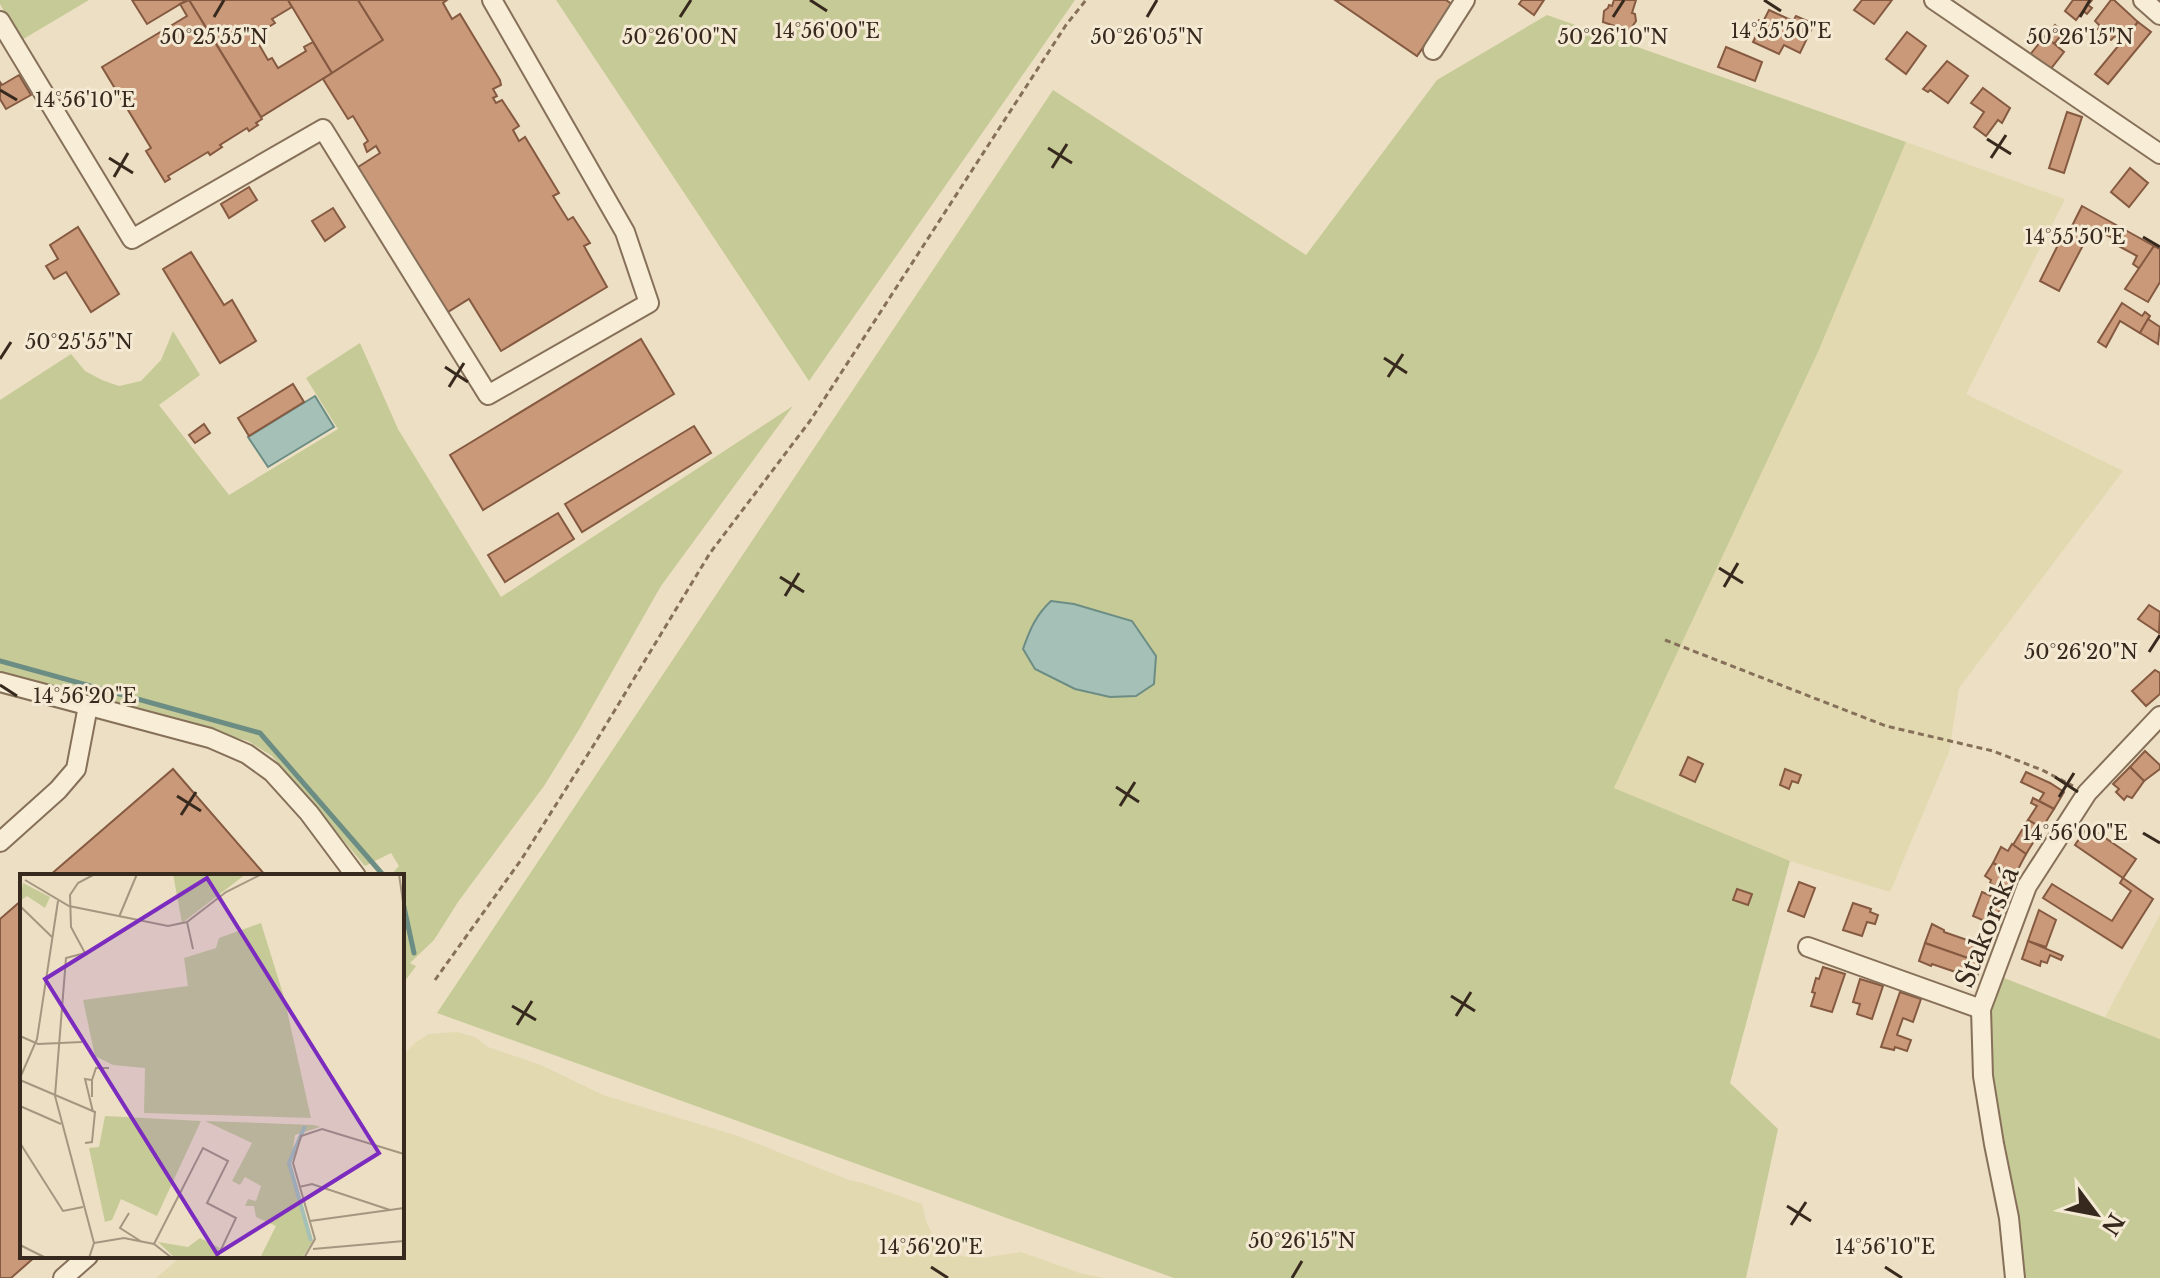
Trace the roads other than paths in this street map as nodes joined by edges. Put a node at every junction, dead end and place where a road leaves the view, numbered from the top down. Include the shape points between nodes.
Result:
1 (492, 0) edge
2 (1465, 0) edge
3 (1934, 0) edge
4 (2143, 0) edge
5 (2160, 15) edge
6 (0, 21) edge
7 (1433, 50) dead end
8 (2157, 151) edge
9 (0, 682) edge
10 (88, 706) junction
11 (2160, 716) edge
12 (0, 842) edge
13 (355, 874) edge
14 (1808, 947) dead end
15 (1981, 1009) junction
16 (86, 1258) edge
17 (63, 1278) edge
18 (2015, 1278) edge

1 - 6 street via 625,232 649,303 488,395 323,129 132,239
2 - 7 street
3 - 8 street
4 - 5 street
9 - 10 street
10 - 12 street via 76,769
10 - 13 street via 210,738 247,754 272,772 309,813
11 - 15 street, Stakorská via 2087,793 2027,886
14 - 15 street, Stakorská
15 - 18 street, Stakorská via 1983,1076
16 - 17 street

